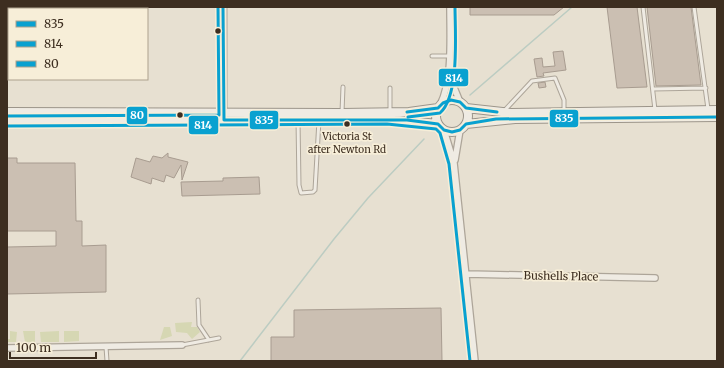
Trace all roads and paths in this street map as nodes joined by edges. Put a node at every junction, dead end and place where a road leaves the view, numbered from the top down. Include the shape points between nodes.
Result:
1 (52, 7) edge
2 (223, 7) edge
3 (450, 7) edge
4 (643, 7) edge
5 (694, 7) edge
6 (7, 8) edge
7 (432, 56) dead end
8 (450, 56) junction
9 (449, 68) junction
10 (343, 87) dead end
11 (390, 88) dead end
12 (706, 88) junction
13 (653, 89) junction
14 (460, 102) junction
15 (439, 107) junction
16 (466, 108) junction
17 (713, 111) edge
18 (7, 112) edge
19 (503, 112) junction
20 (564, 112) junction
21 (656, 112) junction
22 (342, 113) junction
23 (390, 113) junction
24 (223, 117) junction
25 (717, 117) edge
26 (298, 120) junction
27 (319, 120) junction
28 (717, 120) edge
29 (7, 121) edge
30 (441, 127) junction
31 (463, 127) junction
32 (454, 163) junction
33 (466, 274) junction
34 (655, 278) dead end
35 (198, 300) dead end
36 (219, 338) dead end
37 (209, 340) junction
38 (182, 345) joint
39 (106, 346) junction
40 (7, 348) edge
41 (107, 361) edge
42 (475, 361) edge

1 - 6 lane
2 - 24 street
3 - 8 street
4 - 13 lane
5 - 12 lane
7 - 8 lane
8 - 9 street
9 - 14 street
9 - 15 street via 445,92
10 - 22 lane
11 - 23 lane
12 - 13 lane
12 - 17 lane
13 - 21 lane
14 - 15 main road via 451,100
14 - 16 main road
15 - 23 main road
15 - 30 main road via 436,113
16 - 19 main road
16 - 31 main road via 468,119
17 - 21 main road
18 - 24 main road
19 - 20 main road
19 - 20 lane via 532,81 555,78 564,100
20 - 21 main road
22 - 23 main road
22 - 24 main road
24 - 26 main road
24 - 29 main road
25 - 28 lane
25 - 31 main road via 515,119
26 - 27 main road
26 - 27 lane via 301,193 315,190
27 - 30 main road via 407,120
30 - 31 main road via 452,132
30 - 32 street
31 - 32 street
32 - 33 street
33 - 34 street, Bushells Place
33 - 42 street
35 - 37 lane via 198,325
36 - 37 lane
37 - 38 lane
38 - 39 street
39 - 40 street
39 - 41 lane

